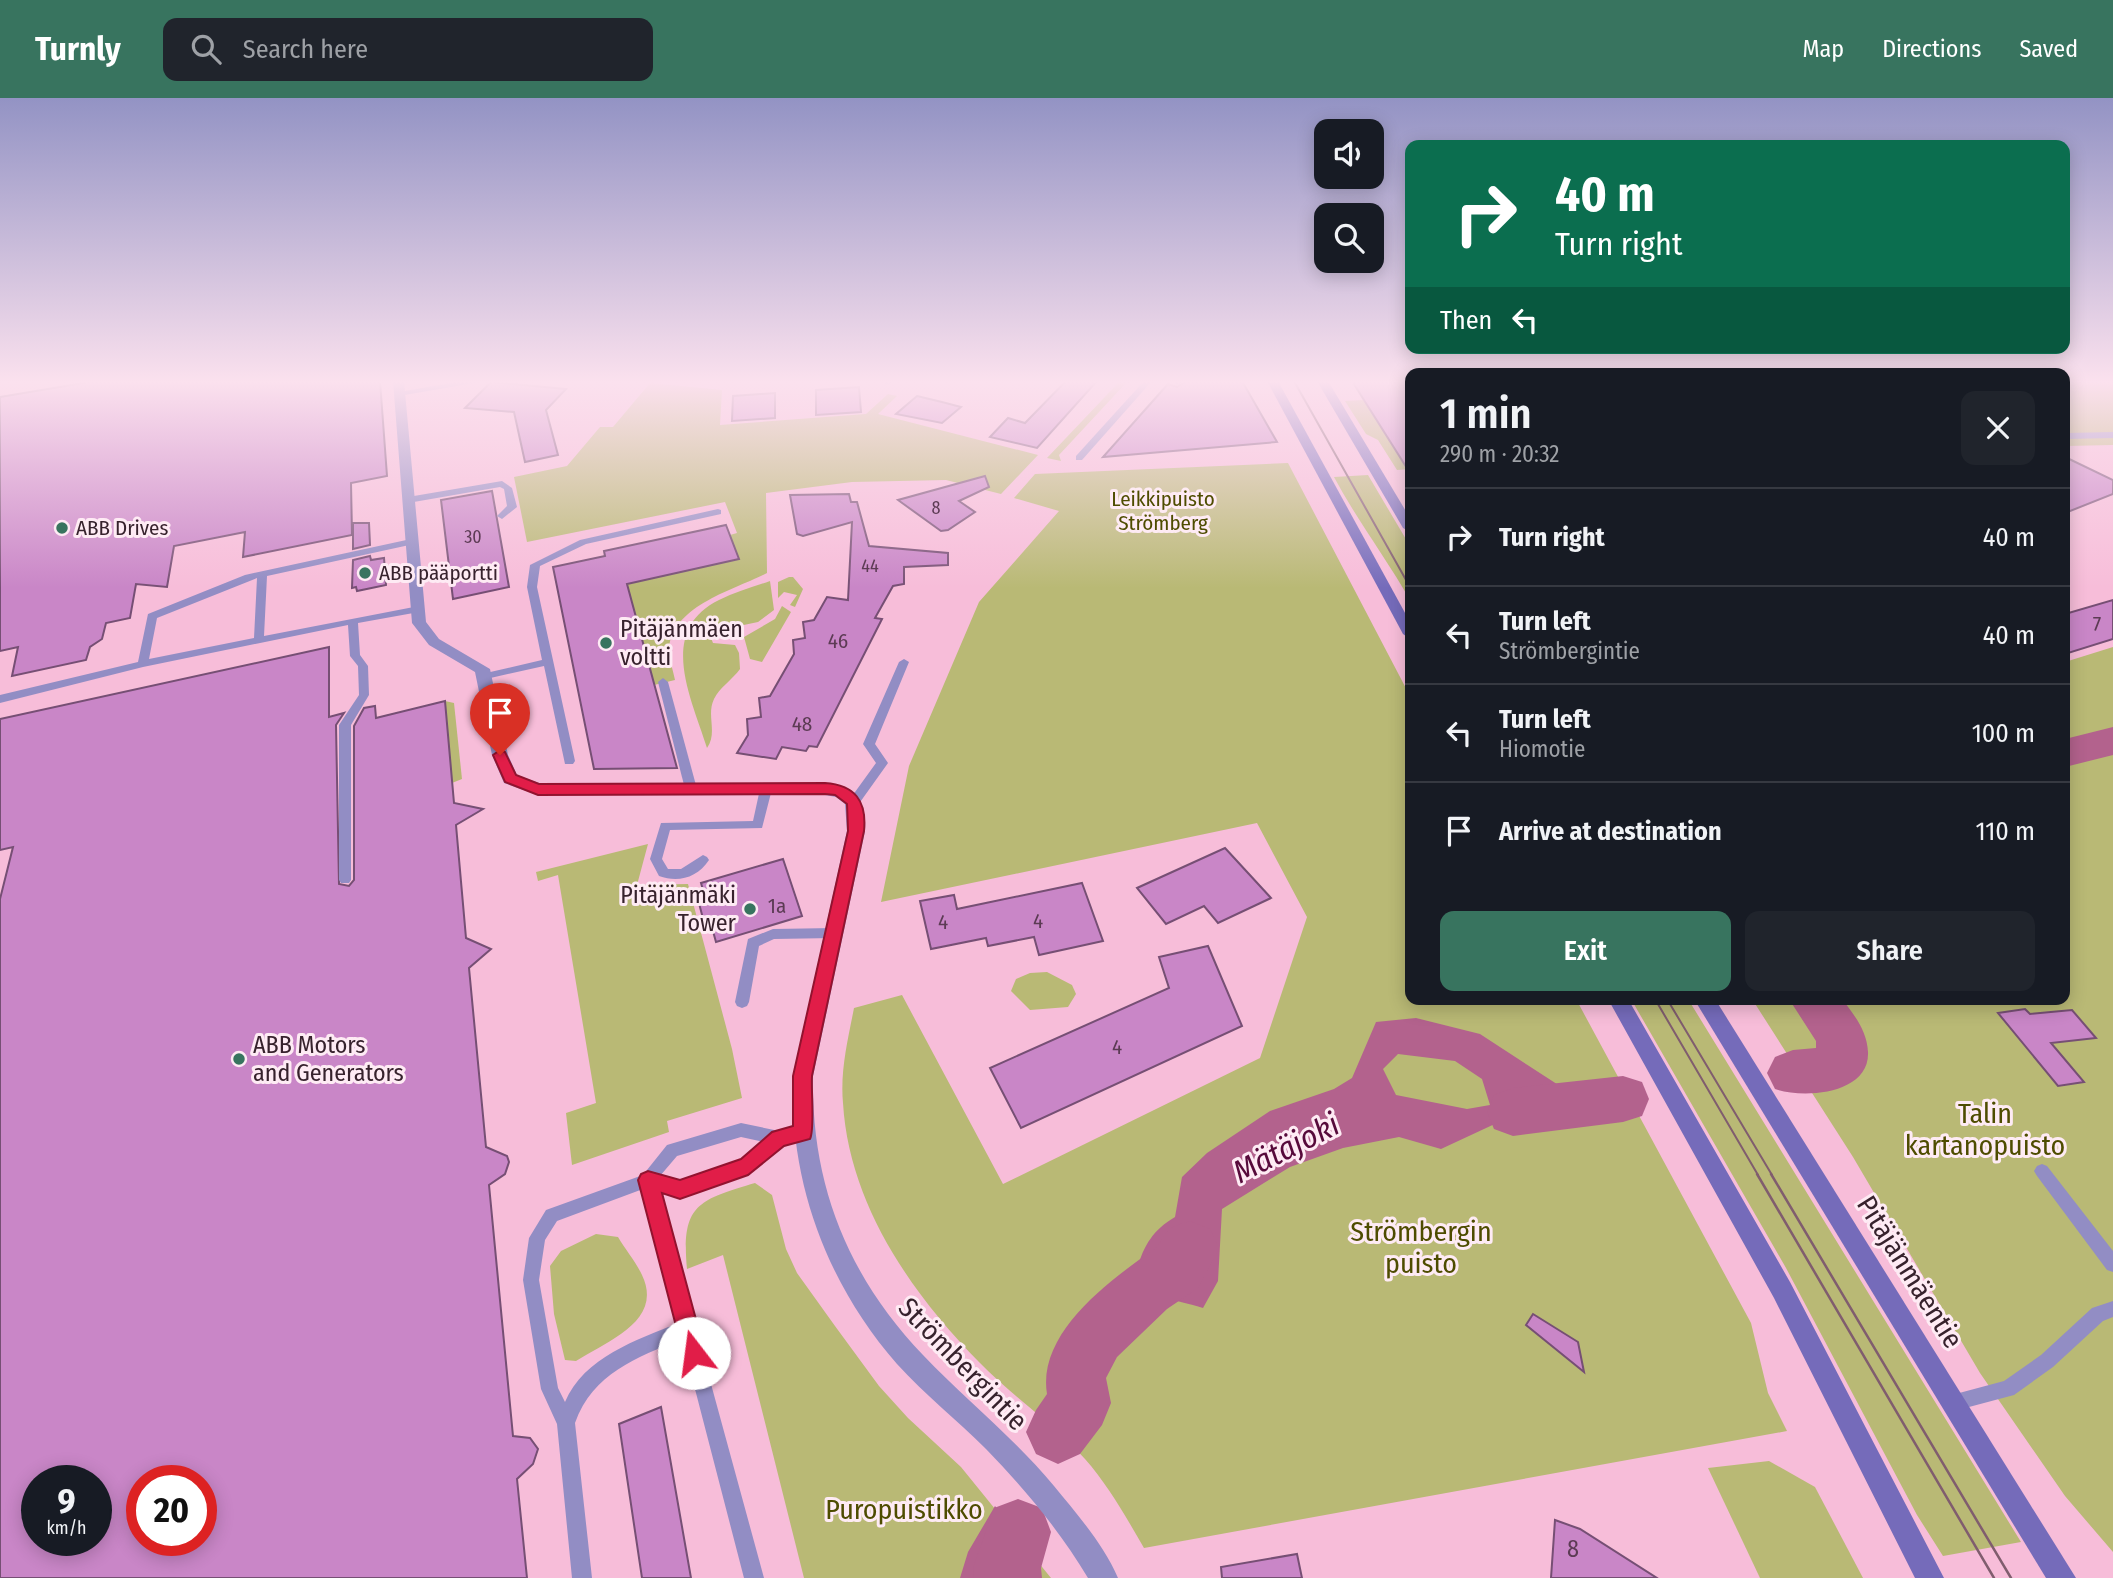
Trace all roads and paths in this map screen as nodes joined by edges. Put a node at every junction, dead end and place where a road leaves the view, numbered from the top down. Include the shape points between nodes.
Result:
1 (404, 450) edge
2 (1086, 450) edge
3 (1310, 450) edge
4 (1363, 450) edge
5 (1079, 458) dead end
6 (408, 500) junction
7 (718, 512) dead end
8 (502, 516) dead end
9 (1405, 520) edge
10 (411, 542) junction
11 (262, 574) junction
12 (419, 609) junction
13 (354, 621) junction
14 (1405, 625) edge
15 (258, 640) junction
16 (548, 662) junction
17 (904, 662) dead end
18 (143, 664) junction
19 (486, 676) junction
20 (663, 682) dead end
21 (0, 699) edge
22 (569, 761) dead end
23 (691, 789) junction
24 (766, 789) junction
25 (854, 802) junction
26 (704, 860) dead end
27 (345, 880) dead end
28 (834, 933) junction
29 (743, 1002) dead end
30 (1621, 1005) edge
31 (1708, 1005) edge
32 (791, 1136) junction
33 (2042, 1171) dead end
34 (648, 1180) junction
35 (2113, 1264) edge
36 (2113, 1309) edge
37 (687, 1328) junction
38 (1954, 1402) junction
39 (566, 1423) junction
40 (582, 1578) edge
41 (754, 1578) edge
42 (1104, 1578) edge
43 (1930, 1578) edge
44 (2062, 1578) edge

1 - 6 street
2 - 5 lane
3 - 14 main road
4 - 9 main road
6 - 8 lane via 502,484 508,488 512,507
6 - 10 street
7 - 16 lane via 583,542 535,565 532,587
10 - 11 lane
10 - 12 street
11 - 15 lane
11 - 18 lane via 152,616
12 - 13 lane
12 - 19 street via 424,633 475,663
13 - 15 lane
13 - 27 lane via 355,656 363,666 364,695 345,725
15 - 18 lane
16 - 19 lane
16 - 22 lane
17 - 25 lane via 869,744 882,762
18 - 21 lane
19 - 23 street via 504,768 510,779 522,786
20 - 23 lane
23 - 24 street
24 - 25 street via 839,790
24 - 26 lane via 758,825 665,826 656,859 663,873 680,875
25 - 28 street, Strömbergintie via 856,831
28 - 29 lane via 772,934 753,943
28 - 32 street, Strömbergintie
30 - 43 main road via 1782,1290
31 - 38 main road, Pitäjänmäentie
32 - 34 lane via 748,1166 680,1189
32 - 34 lane via 741,1129 672,1150
32 - 42 street, Strömbergintie via 852,1279 876,1318 903,1352 1044,1492
33 - 35 lane
34 - 37 lane
34 - 39 lane via 552,1215 537,1238 531,1280 550,1389
36 - 38 lane via 2098,1314 2048,1361 2008,1389
37 - 39 lane via 608,1363 576,1396
37 - 41 lane
38 - 44 main road, Pitäjänmäentie
39 - 40 lane

